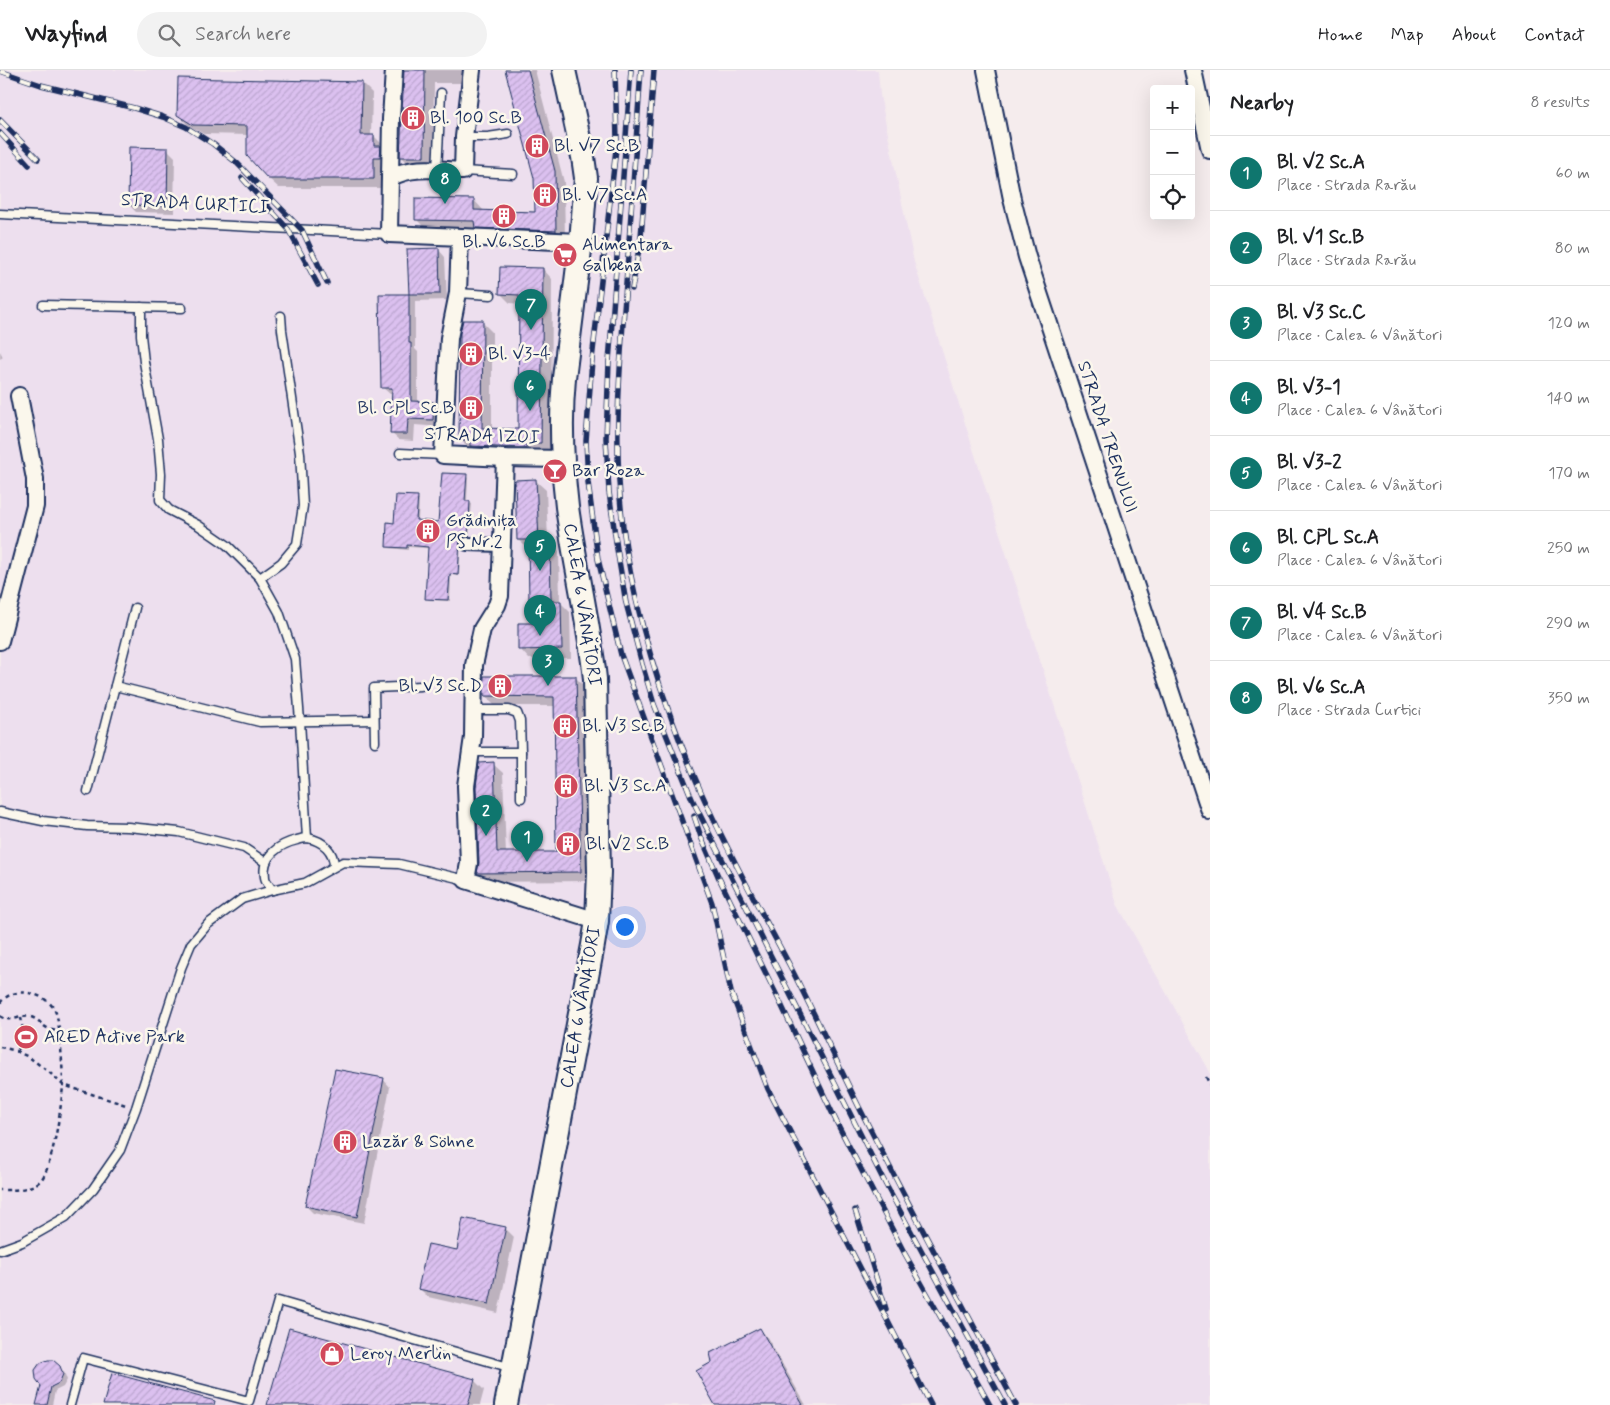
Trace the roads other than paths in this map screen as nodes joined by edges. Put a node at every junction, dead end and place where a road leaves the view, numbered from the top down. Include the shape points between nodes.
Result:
1 (394, 70) edge
2 (472, 70) edge
3 (564, 70) edge
4 (986, 70) edge
5 (1193, 70) edge
6 (441, 93) dead end
7 (508, 134) dead end
8 (464, 137) junction
9 (1210, 150) edge
10 (438, 170) junction
11 (463, 171) junction
12 (513, 174) dead end
13 (390, 178) junction
14 (0, 214) edge
15 (389, 234) junction
16 (460, 237) junction
17 (581, 242) junction
18 (458, 293) junction
19 (491, 295) dead end
20 (43, 305) dead end
21 (141, 307) junction
22 (182, 308) dead end
23 (281, 316) dead end
24 (20, 396) dead end
25 (400, 453) dead end
26 (443, 455) junction
27 (505, 458) junction
28 (562, 459) junction
29 (467, 544) dead end
30 (501, 545) junction
31 (260, 578) junction
32 (135, 608) dead end
33 (0, 642) edge
34 (115, 686) junction
35 (421, 686) dead end
36 (474, 710) junction
37 (374, 720) junction
38 (300, 721) junction
39 (375, 742) dead end
40 (470, 752) junction
41 (520, 752) junction
42 (88, 791) dead end
43 (521, 798) dead end
44 (1210, 811) edge
45 (0, 812) edge
46 (307, 838) junction
47 (265, 862) junction
48 (334, 866) junction
49 (466, 880) junction
50 (272, 890) junction
51 (597, 921) junction
52 (0, 1250) edge
53 (513, 1368) junction
54 (70, 1405) edge
55 (506, 1405) edge

1 - 13 street
2 - 8 street
3 - 17 main road, CALEA 6 VÂNĂTORI via 586,178
4 - 44 street, STRADA TRENULUI via 1027,258
5 - 9 street
6 - 10 lane
7 - 8 lane
8 - 11 street
10 - 11 street
10 - 13 street via 409,171
11 - 12 lane
13 - 15 street
14 - 15 lane, STRADA CURTICI
15 - 16 street, STRADA CURTICI
16 - 17 street, STRADA CURTICI
16 - 18 street
17 - 28 main road, CALEA 6 VÂNĂTORI via 563,393
18 - 19 lane
18 - 26 street via 449,338
20 - 21 lane
21 - 22 lane
21 - 31 lane via 144,362 158,439 160,500 169,510 227,545
23 - 31 lane via 300,453 303,506 297,544 281,563
24 - 33 street via 35,479 34,506
25 - 26 lane, STRADA IZOI
26 - 27 street, STRADA IZOI
27 - 28 street, STRADA IZOI
27 - 30 street
28 - 51 main road, CALEA 6 VÂNĂTORI via 595,679
29 - 30 street
30 - 36 street via 500,596 482,629 478,646 473,675
31 - 38 lane via 279,612 295,659
32 - 34 lane
34 - 38 lane via 260,722
34 - 42 lane
35 - 37 lane via 374,688
36 - 40 street
36 - 41 lane via 510,710 517,713
37 - 38 lane
37 - 39 lane
38 - 46 lane
40 - 41 lane
40 - 49 street via 466,786 469,863
41 - 43 lane
45 - 47 lane via 87,826 128,826 178,832 244,848
46 - 47 lane via 292,841 273,851
46 - 48 lane via 326,847 334,857
47 - 50 lane via 264,877
48 - 49 lane via 343,862 399,864
48 - 50 lane via 305,883
49 - 51 street
50 - 52 lane via 242,899 208,924 191,944 120,1150 93,1189 66,1217 22,1242
51 - 53 main road, CALEA 6 VÂNĂTORI
53 - 54 lane via 278,1301 249,1401 83,1358
53 - 55 main road, CALEA 6 VÂNĂTORI

